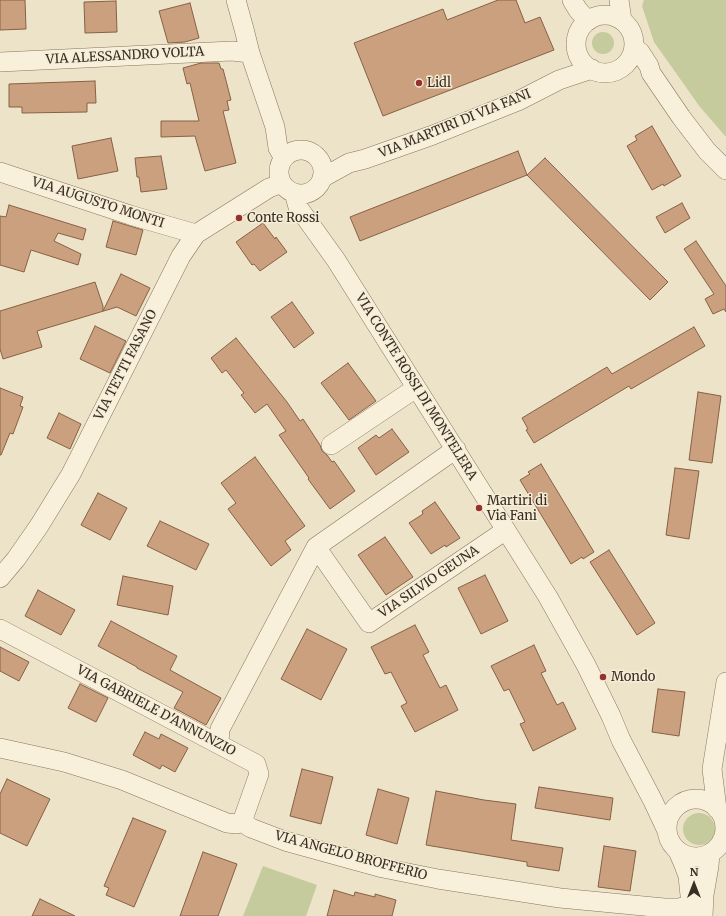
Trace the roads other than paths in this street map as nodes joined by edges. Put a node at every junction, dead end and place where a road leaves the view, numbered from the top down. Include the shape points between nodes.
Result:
1 (236, 0) edge
2 (572, 0) edge
3 (619, 0) edge
4 (613, 12) edge
5 (588, 21) junction
6 (634, 48) junction
7 (250, 52) junction
8 (578, 53) junction
9 (0, 62) edge
10 (622, 67) junction
11 (592, 69) junction
12 (651, 73) junction
13 (559, 80) junction
14 (292, 155) junction
15 (726, 170) edge
16 (0, 172) edge
17 (318, 176) junction
18 (288, 188) junction
19 (311, 225) junction
20 (196, 234) junction
21 (416, 388) junction
22 (331, 445) dead end
23 (456, 449) junction
24 (506, 530) junction
25 (316, 547) junction
26 (0, 578) edge
27 (0, 629) edge
28 (726, 682) edge
29 (219, 743) junction
30 (0, 748) edge
31 (712, 769) junction
32 (643, 783) junction
33 (688, 801) junction
34 (716, 809) junction
35 (242, 822) junction
36 (667, 831) junction
37 (678, 851) junction
38 (710, 853) junction
39 (697, 912) edge

1 - 7 street
2 - 5 street
3 - 4 street
4 - 5 street
4 - 6 street via 631,29
5 - 8 street via 579,31 576,45
6 - 10 street
6 - 12 street via 640,52
7 - 9 street, VIA ALESSANDRO VOLTA
7 - 14 street via 275,127 278,148
8 - 11 street
8 - 13 street, VIA MARTIRI DI VIA FANI
10 - 11 street via 608,72
10 - 12 street
11 - 13 street, VIA MARTIRI DI VIA FANI
12 - 15 street via 707,151
13 - 17 street, VIA MARTIRI DI VIA FANI via 518,101 433,136 365,159 348,163 335,161
14 - 17 street via 312,153
14 - 18 street via 279,168 280,178
16 - 20 street, VIA AUGUSTO MONTI
17 - 18 street via 301,194
17 - 19 street via 309,211
18 - 19 street, VIA CONTE ROSSI DI MONTELERA
18 - 20 street, VIA TETTI FASANO via 269,188
19 - 21 street, VIA CONTE ROSSI DI MONTELERA via 336,260
20 - 26 street, VIA TETTI FASANO via 181,256 70,474 39,526
21 - 22 street
21 - 23 street, VIA CONTE ROSSI DI MONTELERA
23 - 24 street, VIA CONTE ROSSI DI MONTELERA
23 - 25 street
24 - 25 street, VIA SILVIO GEUNA via 369,623
24 - 32 street, VIA CONTE ROSSI DI MONTELERA via 586,665
25 - 29 street via 220,729
27 - 29 street, VIA GABRIELE D'ANNUNZIO
28 - 31 street
29 - 35 street, VIA GABRIELE D'ANNUNZIO via 256,764 259,774
30 - 35 street, VIA ANGELO BROFFERIO via 64,762 122,780 227,823
31 - 33 street
31 - 34 street
32 - 33 street via 670,798
32 - 36 street, VIA CONTE ROSSI DI MONTELERA
33 - 34 street via 705,801
33 - 36 street via 671,813
34 - 38 street via 721,814 724,830 722,840
35 - 39 street, VIA ANGELO BROFFERIO via 285,841 383,868 438,879 560,898 679,908
36 - 37 street via 670,842
37 - 38 street via 693,857 702,857
37 - 39 street via 688,876
38 - 39 street via 704,895

